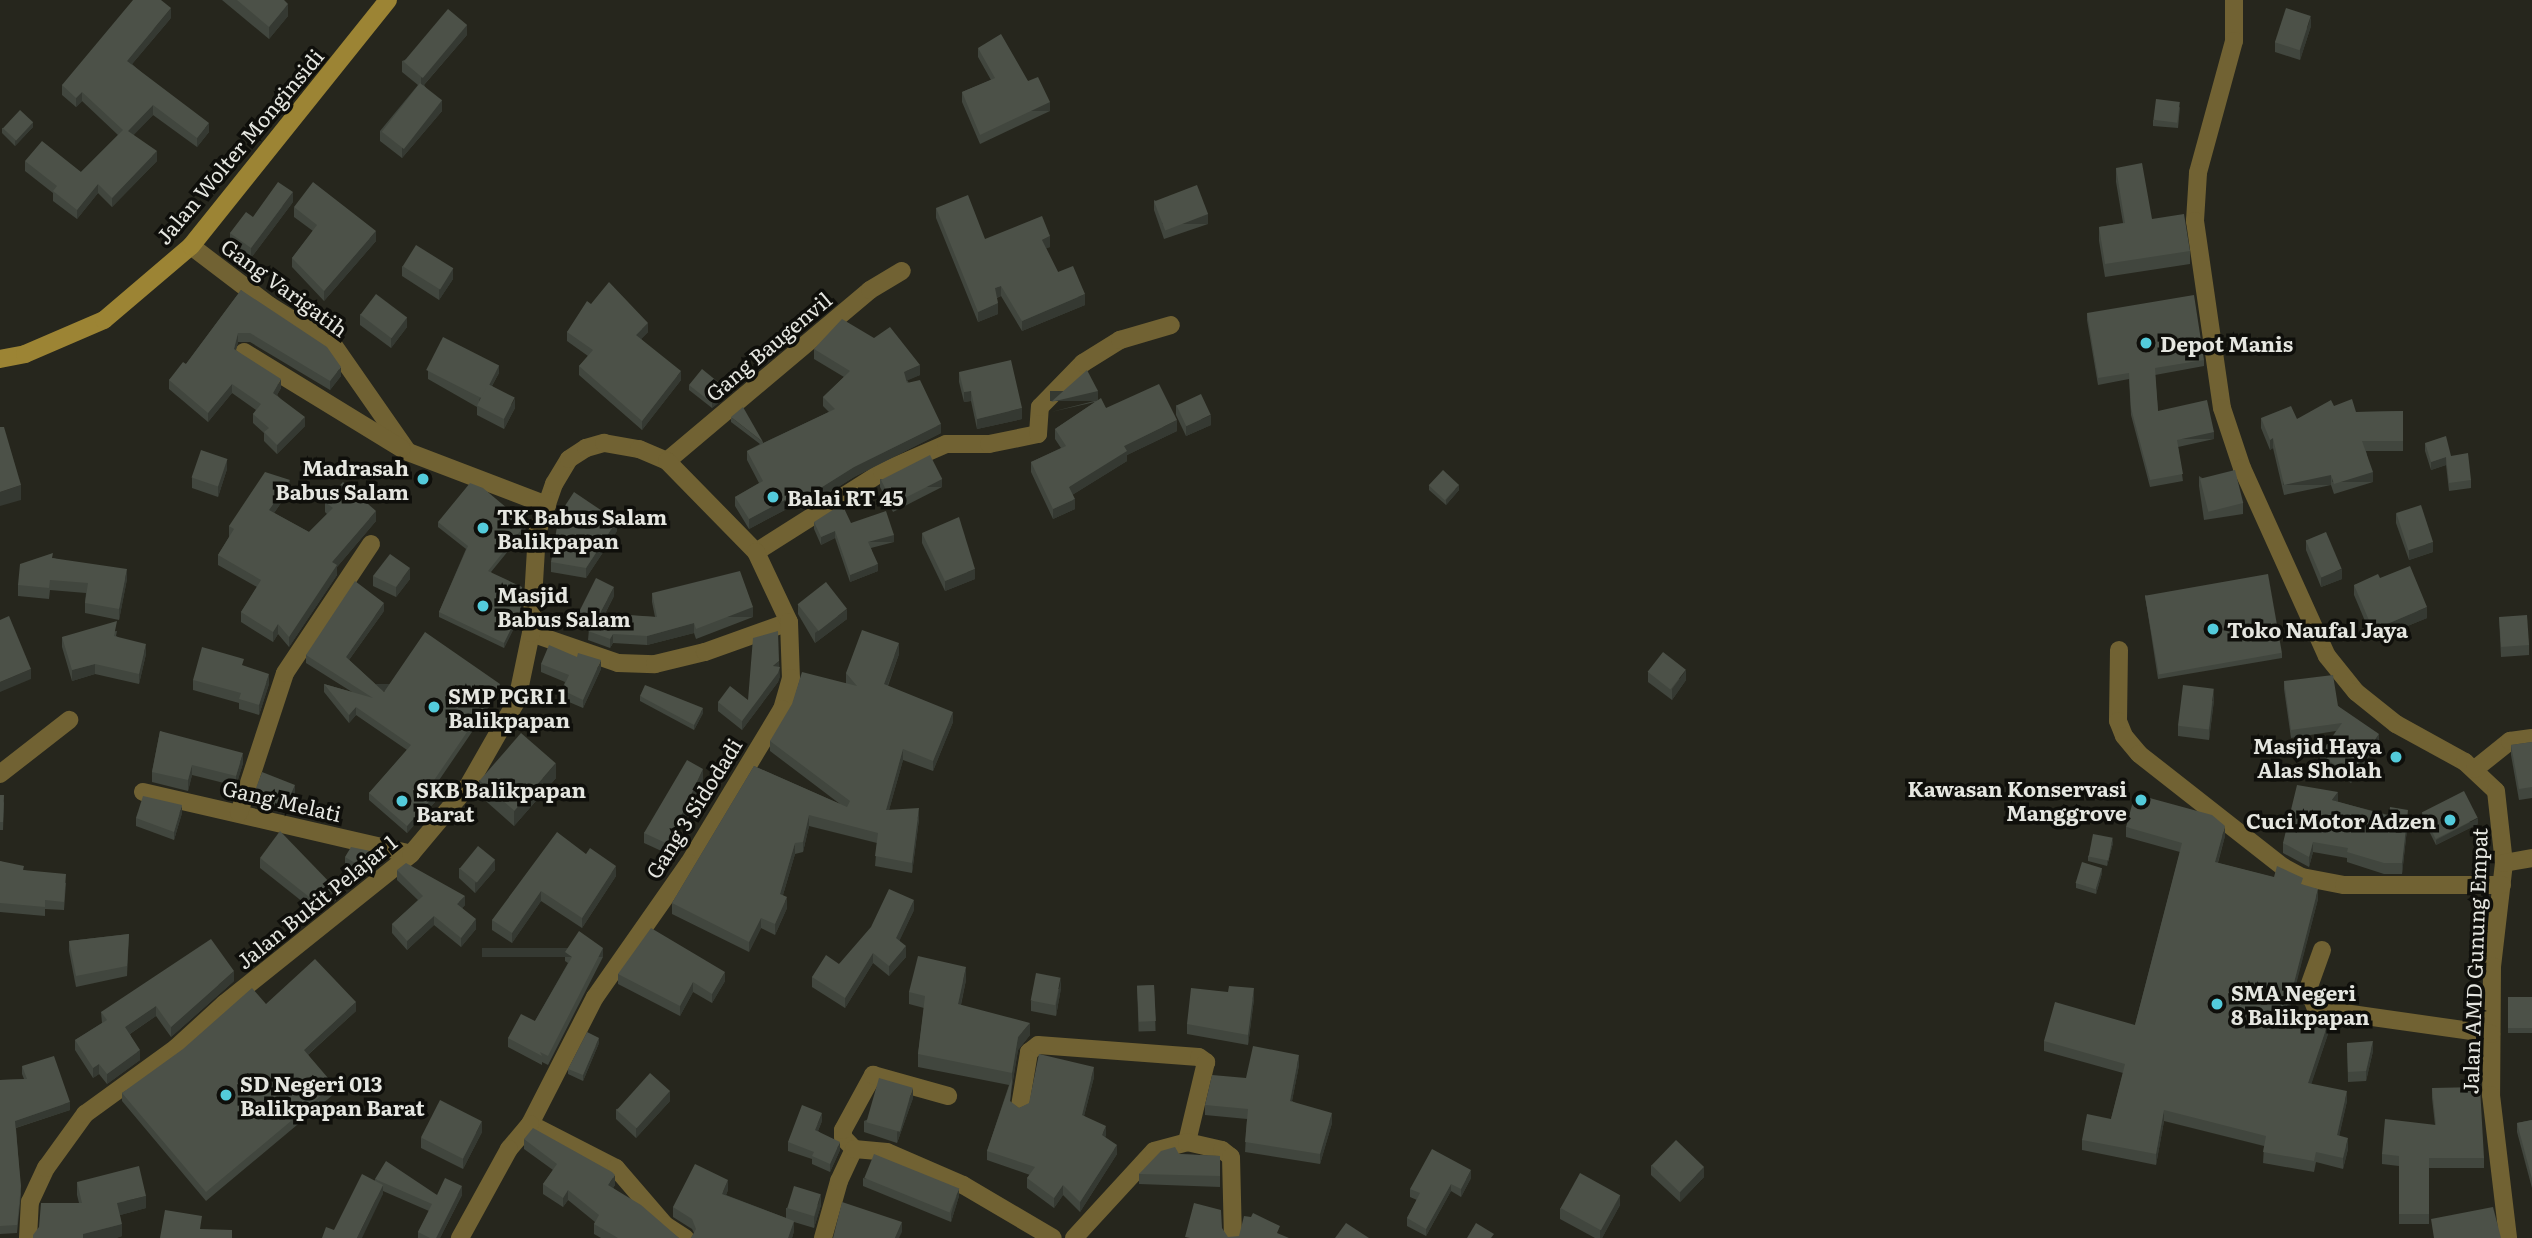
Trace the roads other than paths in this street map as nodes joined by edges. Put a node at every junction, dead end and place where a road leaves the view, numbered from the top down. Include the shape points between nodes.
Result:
1 (387, 0) edge
2 (2234, 0) edge
3 (191, 246) junction
4 (902, 271) dead end
5 (1171, 325) dead end
6 (244, 352) edge
7 (0, 359) edge
8 (604, 443) joint
9 (408, 452) junction
10 (667, 461) junction
11 (547, 505) junction
12 (371, 544) dead end
13 (756, 552) junction
14 (789, 622) junction
15 (531, 634) junction
16 (2119, 650) dead end
17 (69, 720) dead end
18 (2532, 738) edge
19 (2475, 769) junction
20 (0, 774) edge
21 (143, 792) dead end
22 (239, 813) junction
23 (411, 854) junction
24 (2532, 858) edge
25 (2504, 863) junction
26 (2502, 885) junction
27 (2322, 950) dead end
28 (2491, 1034) junction
29 (948, 1096) dead end
30 (1020, 1106) edge
31 (530, 1124) junction
32 (1187, 1142) junction
33 (854, 1149) junction
34 (28, 1238) edge
35 (460, 1238) edge
36 (685, 1238) edge
37 (823, 1238) edge
38 (1053, 1238) edge
39 (1074, 1238) edge
40 (1233, 1238) edge
41 (2508, 1238) edge

1 - 3 main road, Jalan Wolter Monginsidi
2 - 19 street, Jalan AMD Gunung Empat via 2234,41 2198,173 2195,221 2222,408 2317,638 2340,675 2396,724
3 - 7 main road, Jalan Wolter Monginsidi via 104,320 26,354
3 - 9 street, Gang Varigatih via 270,306 334,346
4 - 10 street, Gang Baugenvil via 870,290
5 - 13 street via 1120,340 1083,363 1040,407 1038,434 989,444 946,444 882,472
6 - 9 street
8 - 10 street, Gang 3 Sidodadi via 639,449
8 - 11 street, Jalan Bukit Pelajar 1 via 586,447 569,459
9 - 11 street
10 - 13 street, Gang 3 Sidodadi
11 - 15 street, Jalan Bukit Pelajar 1 via 537,533
12 - 22 street via 285,673
13 - 14 street, Gang 3 Sidodadi
14 - 15 street via 705,652 655,664 618,663
14 - 31 street, Gang 3 Sidodadi via 791,678 782,709 689,863 595,997
15 - 23 street, Jalan Bukit Pelajar 1 via 517,700 468,786
16 - 26 street via 2118,721 2124,736 2139,754 2283,867 2302,877 2344,885
17 - 20 street
18 - 19 street via 2510,741
19 - 25 street, Jalan AMD Gunung Empat via 2490,783 2499,803
21 - 22 street, Gang Melati
22 - 23 street, Gang Melati
23 - 34 street, Jalan Bukit Pelajar 1 via 176,1048 85,1114 46,1168 30,1202
24 - 25 street
25 - 26 street, Jalan AMD Gunung Empat
26 - 28 street, Jalan AMD Gunung Empat via 2493,938
27 - 28 street via 2308,989 2316,1009
28 - 41 street, Jalan AMD Gunung Empat via 2491,1095
29 - 33 street via 873,1075 843,1130 843,1137
30 - 32 street via 1029,1052 1038,1045 1199,1057 1206,1062 1205,1070
31 - 35 street, Gang 3 Sidodadi via 509,1149
31 - 36 street via 616,1168 665,1225
32 - 39 street via 1154,1150
32 - 40 street via 1222,1150 1231,1157
33 - 37 street via 839,1181
33 - 38 street via 887,1152 963,1185

